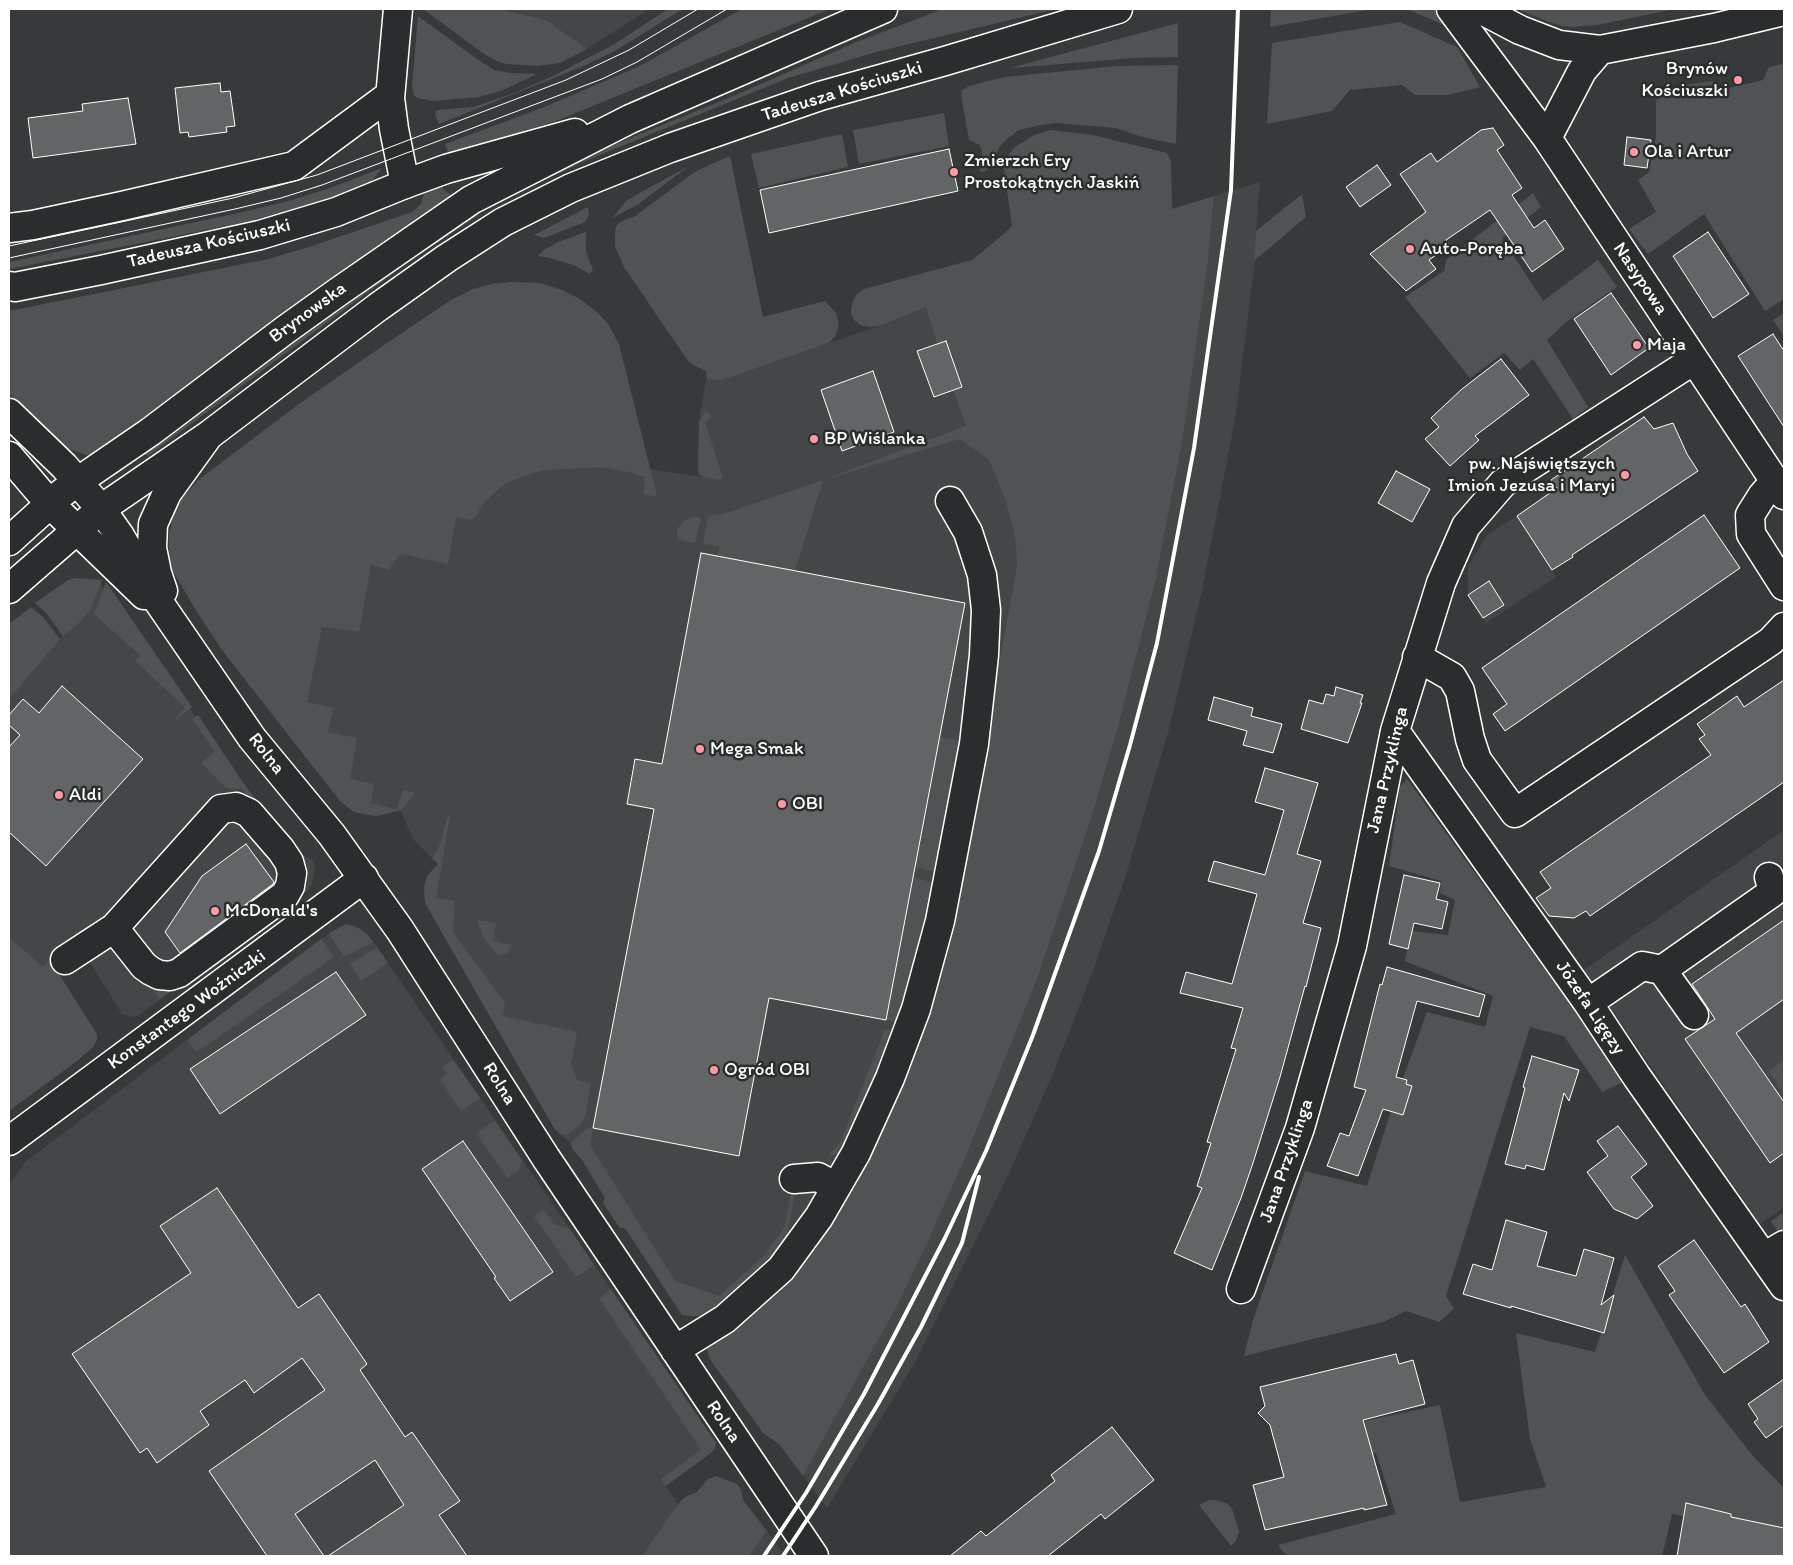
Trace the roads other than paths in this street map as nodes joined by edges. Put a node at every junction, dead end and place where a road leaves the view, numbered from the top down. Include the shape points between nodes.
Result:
1 (398, 9) edge
2 (883, 9) edge
3 (1118, 9) edge
4 (1451, 9) edge
5 (1480, 9) edge
6 (1784, 11) edge
7 (1600, 50) junction
8 (390, 96) junction
9 (630, 119) junction
10 (1546, 138) junction
11 (405, 184) junction
12 (570, 188) joint
13 (9, 228) edge
14 (11, 287) edge
15 (1694, 360) junction
16 (9, 413) edge
17 (209, 435) junction
18 (9, 456) edge
19 (78, 482) junction
20 (1780, 488) edge
21 (950, 501) dead end
22 (50, 504) junction
23 (101, 509) junction
24 (77, 529) junction
25 (9, 540) edge
26 (1784, 586) edge
27 (9, 589) edge
28 (172, 621) junction
29 (1784, 627) edge
30 (1417, 657) junction
31 (1394, 731) junction
32 (1769, 877) dead end
33 (364, 878) junction
34 (114, 928) junction
35 (65, 960) dead end
36 (1662, 970) junction
37 (1588, 1003) junction
38 (1694, 1015) dead end
39 (9, 1141) edge
40 (794, 1179) dead end
41 (836, 1187) junction
42 (1774, 1251) edge
43 (1784, 1286) edge
44 (1241, 1289) dead end
45 (675, 1350) junction
46 (814, 1556) edge

1 - 8 street
2 - 9 street
3 - 12 street, Tadeusza Kościuszki via 820,96 670,148
4 - 10 street, Nasypowa
5 - 7 street via 1520,30 1559,45
6 - 7 street
7 - 10 street via 1582,71
8 - 11 street
8 - 13 street via 294,166 122,206
9 - 11 street, Tadeusza Kościuszki via 454,166
9 - 19 street, Brynowska via 471,200 345,286
10 - 15 street, Nasypowa
11 - 14 street, Tadeusza Kościuszki via 336,212 260,235
12 - 17 street, Brynowska via 503,222 447,258 370,312
15 - 20 street, Nasypowa
15 - 30 street, Jana Przyklinga via 1503,483 1466,526 1440,583
16 - 19 street, Rolna
17 - 23 street, Brynowska
17 - 28 street via 166,494 153,524 152,548
18 - 22 street, Rolna
19 - 22 street, Brynowska
19 - 23 street, Rolna
20 - 26 street via 1762,496 1750,515 1751,534
21 - 41 street via 968,532 982,575 986,610 974,744 940,921 916,1009 890,1078 856,1153
22 - 24 street, Rolna
22 - 25 street, Brynowska
23 - 24 street, Brynowska
23 - 28 street, Rolna
24 - 27 street, Brynowska
24 - 28 street, Rolna
28 - 33 street, Rolna via 252,738
29 - 30 street via 1771,640 1515,813 1477,760 1460,691 1452,677
30 - 31 street, Jana Przyklinga
31 - 37 street, Józefa Ligęzy
31 - 44 street, Jana Przyklinga via 1352,946 1300,1128
32 - 36 street via 1773,892
33 - 39 street, Konstantego Woźniczki
33 - 45 street, Rolna
34 - 34 street via 151,971 170,976 179,973 284,895 290,886 292,873 289,862 249,813 236,807 221,809
34 - 35 street
36 - 37 street via 1642,966
36 - 38 street
37 - 42 street, Józefa Ligęzy via 1637,1077
40 - 41 street via 818,1177
41 - 45 street via 781,1270 725,1319
42 - 43 street, Józefa Ligęzy
45 - 46 street, Rolna

